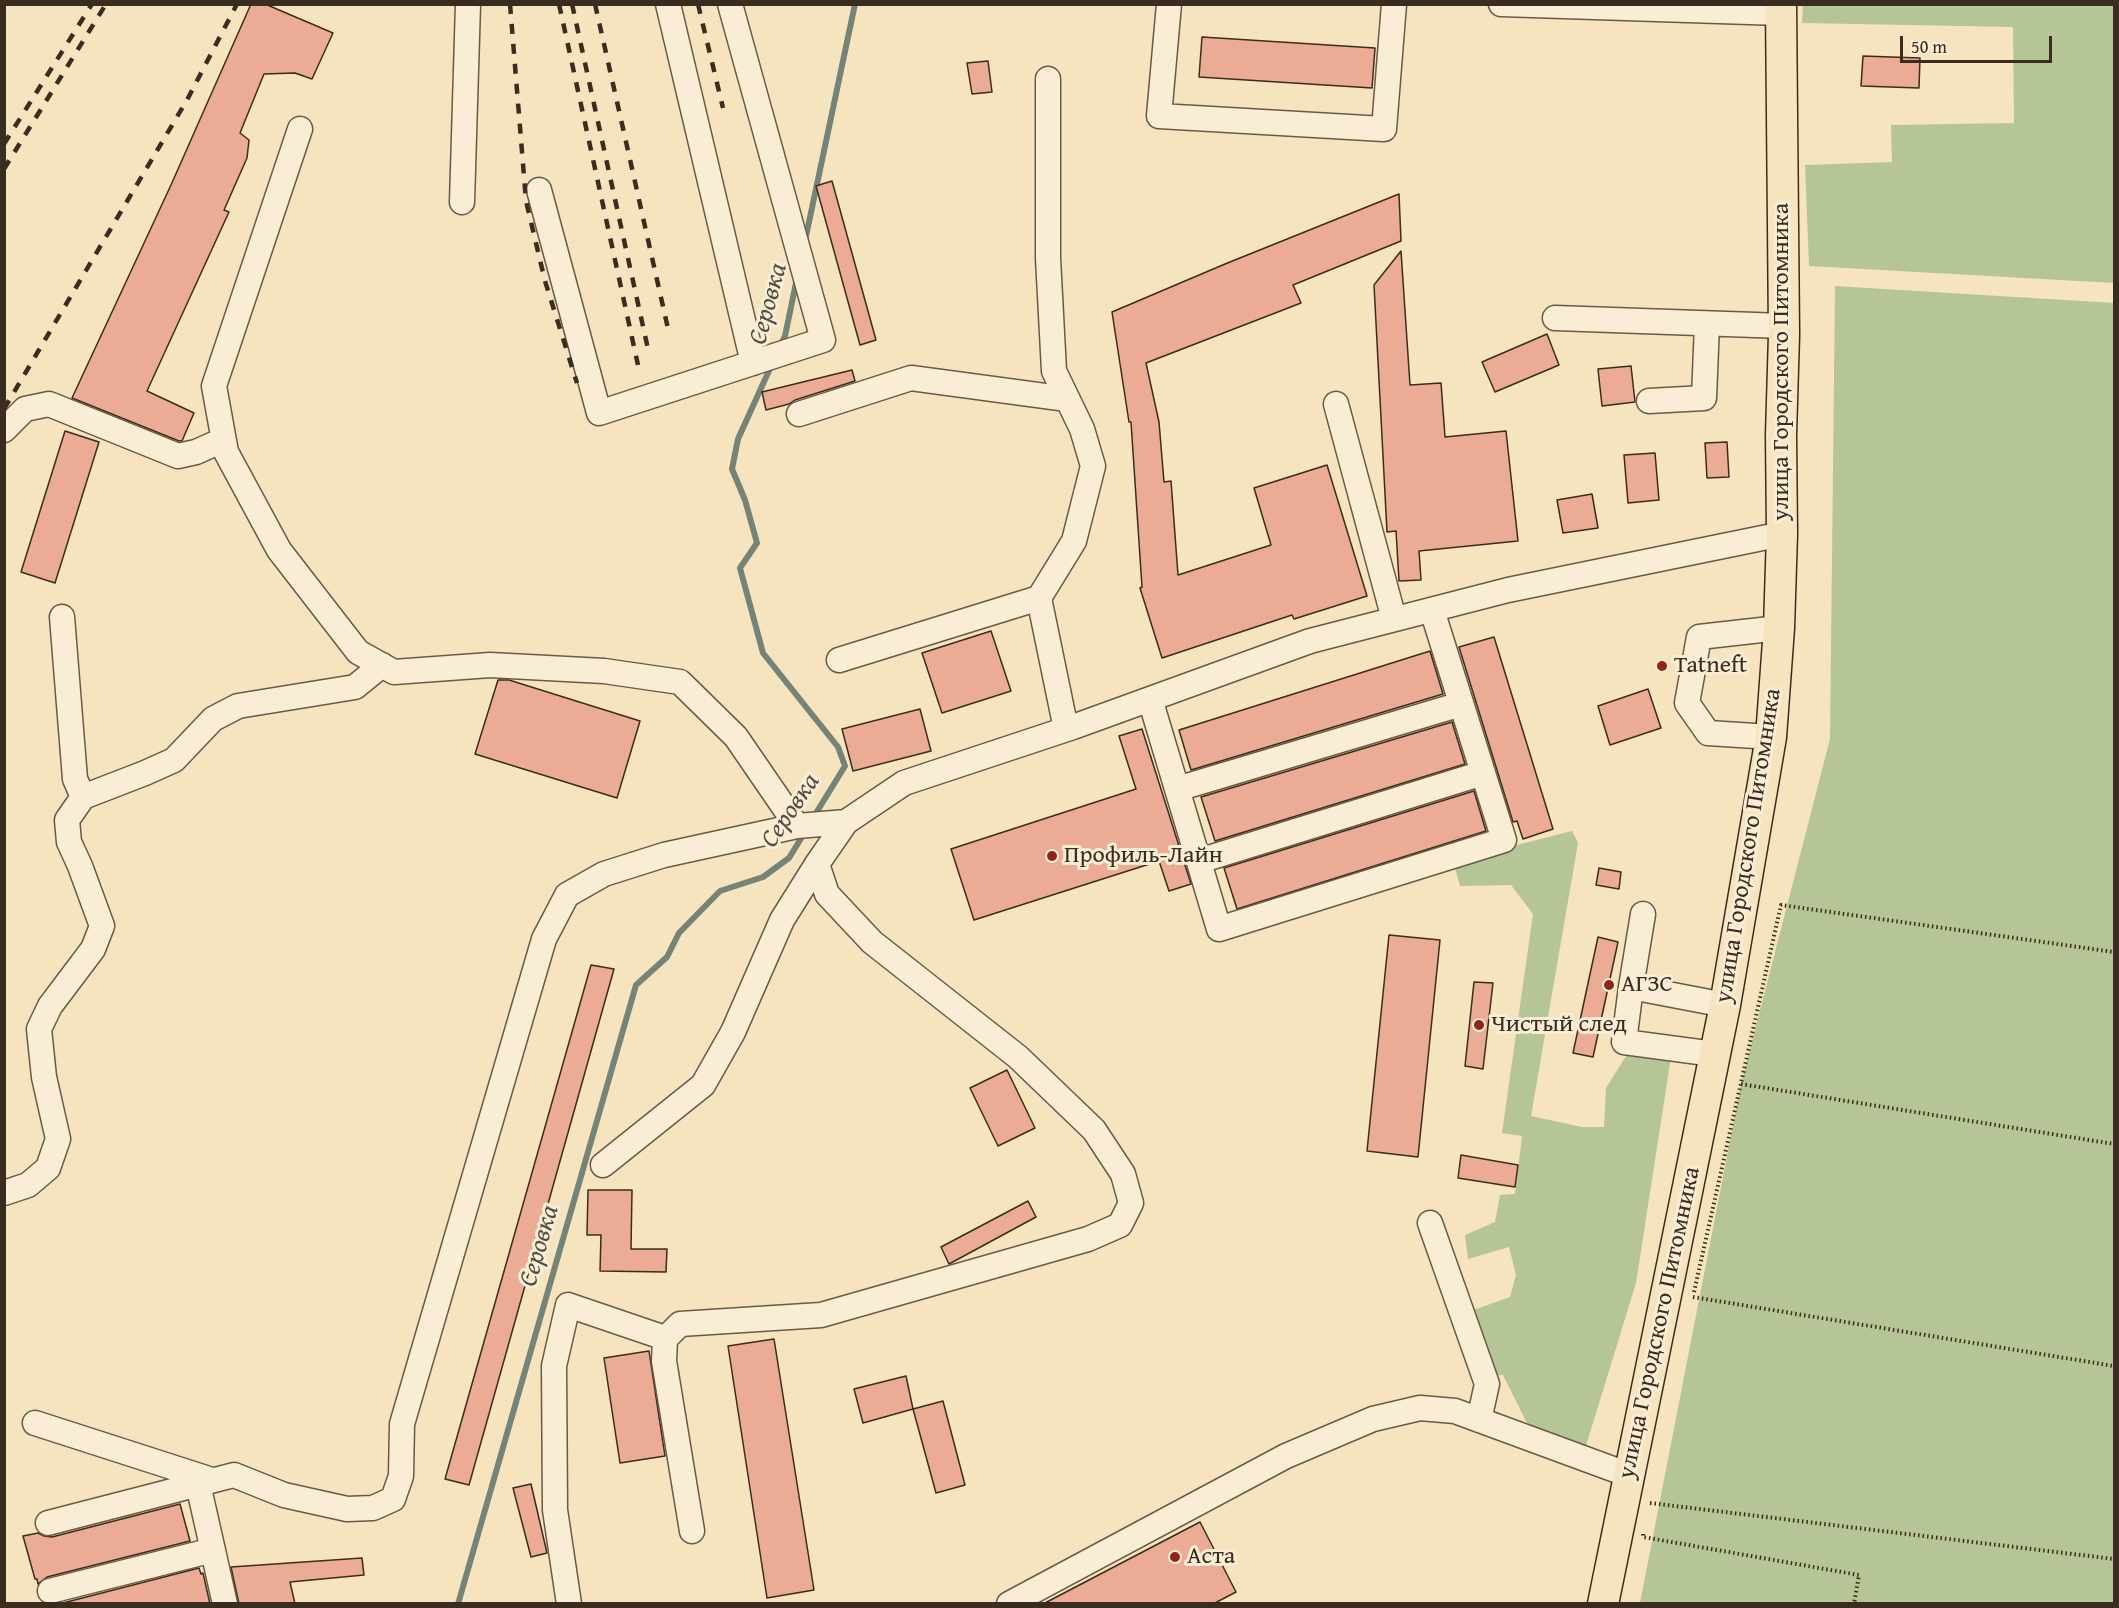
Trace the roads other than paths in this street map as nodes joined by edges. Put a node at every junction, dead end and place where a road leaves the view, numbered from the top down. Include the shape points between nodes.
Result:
1 (468, 4) edge
2 (668, 4) edge
3 (730, 4) edge
4 (1169, 4) edge
5 (1394, 4) edge
6 (1501, 4) edge
7 (1739, 8) edge
8 (1781, 9) edge
9 (1048, 79) dead end
10 (300, 129) dead end
11 (539, 190) dead end
12 (462, 202) dead end
13 (1556, 318) dead end
14 (1707, 324) junction
15 (1784, 327) junction
16 (753, 363) junction
17 (1067, 399) junction
18 (1649, 401) dead end
19 (1336, 404) dead end
20 (799, 414) dead end
21 (4, 430) edge
22 (224, 440) junction
23 (1782, 534) junction
24 (1039, 598) junction
25 (1432, 610) junction
26 (62, 617) dead end
27 (1394, 620) junction
28 (1779, 628) junction
29 (839, 660) dead end
30 (382, 665) junction
31 (1150, 699) junction
32 (1461, 704) junction
33 (1066, 729) junction
34 (1771, 737) junction
35 (1483, 773) junction
36 (1177, 789) junction
37 (83, 797) junction
38 (846, 822) junction
39 (797, 826) junction
40 (1198, 861) junction
41 (817, 864) junction
42 (1643, 914) dead end
43 (1631, 987) junction
44 (1725, 1005) junction
45 (1714, 1054) junction
46 (603, 1165) dead end
47 (4, 1192) edge
48 (1430, 1223) dead end
49 (665, 1338) junction
50 (1479, 1420) junction
51 (35, 1423) dead end
52 (205, 1482) junction
53 (1640, 1484) junction
54 (48, 1523) dead end
55 (692, 1532) dead end
56 (213, 1550) junction
57 (50, 1592) dead end
58 (225, 1604) edge
59 (569, 1604) edge
60 (1010, 1604) edge
61 (1603, 1604) edge

1 - 12 street
2 - 16 street
3 - 16 street via 823,340
4 - 5 street via 1159,116 1384,129
6 - 7 street
7 - 8 street
8 - 15 main road, улица Городского Питомника
9 - 17 street via 1048,258 1054,371
10 - 22 street via 214,386
11 - 16 street via 599,413
13 - 14 street
14 - 15 street
14 - 18 street via 1704,398
15 - 23 main road, улица Городского Питомника
17 - 20 street via 911,378
17 - 24 street via 1082,429 1093,466 1074,541
19 - 27 street
21 - 22 street via 25,409 50,404 177,456
22 - 30 street via 226,452 279,550 358,652
23 - 25 street via 1508,590
23 - 28 main road, улица Городского Питомника
24 - 29 street
24 - 33 street
25 - 27 street
25 - 32 street
26 - 37 street via 75,778
27 - 31 street via 1310,641
28 - 34 main road, улица Городского Питомника
28 - 34 street via 1699,637 1687,703 1708,733
30 - 37 street via 355,687 238,706 213,719 174,760
30 - 39 street via 394,672 501,665 604,671 680,682 736,737
31 - 33 street
31 - 36 street
32 - 35 street
32 - 36 street
33 - 38 street via 904,783
34 - 44 main road, улица Городского Питомника
35 - 40 street
35 - 40 street via 1504,840 1219,929
36 - 40 street
37 - 47 street via 67,820 69,842 102,926 93,949 50,1006 39,1029 44,1077 58,1139 48,1168 28,1185
38 - 39 street
38 - 41 street
39 - 52 street via 663,855 604,874 567,895 544,939 402,1424 402,1476 393,1499 373,1508 347,1509 284,1495 234,1476
41 - 46 street via 782,920 733,1032 703,1085
41 - 49 street via 827,894 872,942 1018,1057 1094,1130 1124,1174 1131,1203 1120,1225 1088,1239 821,1315 680,1324
42 - 43 street
43 - 44 street
43 - 45 street via 1624,1042
44 - 45 main road, улица Городского Питомника
45 - 53 main road, улица Городского Питомника
48 - 50 street via 1487,1384
49 - 55 street via 664,1361
49 - 59 street via 568,1305 554,1366 555,1510
50 - 53 street
50 - 60 street via 1455,1411 1420,1408 1373,1419 1286,1456
51 - 52 street
52 - 54 street
52 - 56 street
53 - 61 main road, улица Городского Питомника
56 - 57 street
56 - 58 street

